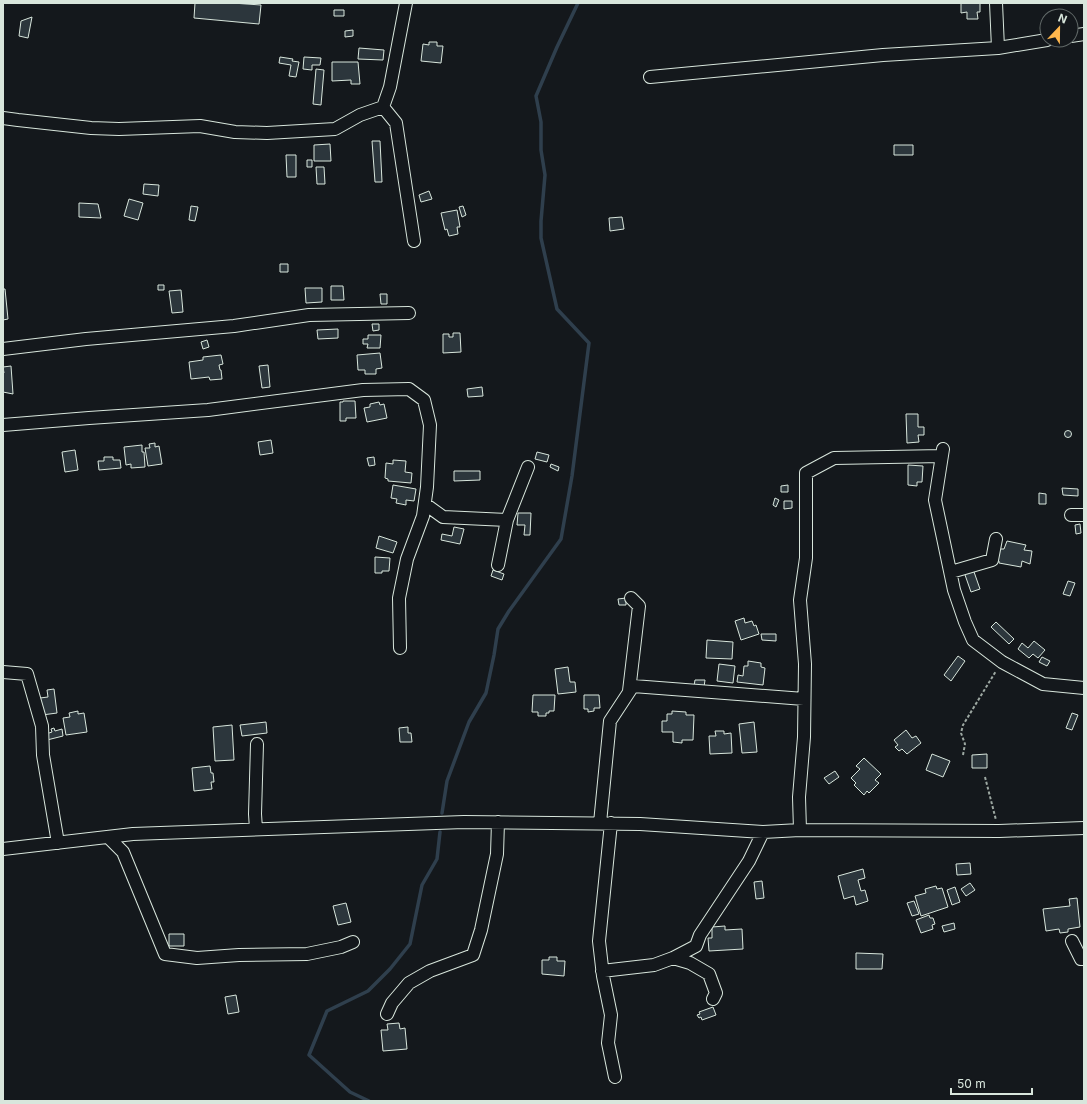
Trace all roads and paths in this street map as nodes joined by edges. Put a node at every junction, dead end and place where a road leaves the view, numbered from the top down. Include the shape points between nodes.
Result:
1 (406, 3) edge
2 (996, 3) edge
3 (1039, 41) edge
4 (998, 48) junction
5 (650, 77) dead end
6 (383, 107) junction
7 (3, 118) edge
8 (414, 241) dead end
9 (409, 313) dead end
10 (3, 349) edge
11 (3, 425) edge
12 (528, 467) dead end
13 (425, 504) junction
14 (1070, 515) dead end
15 (1084, 515) edge
16 (507, 520) junction
17 (996, 539) dead end
18 (498, 565) dead end
19 (951, 572) junction
20 (631, 598) dead end
21 (400, 648) dead end
22 (1002, 662) junction
23 (3, 672) edge
24 (1084, 688) edge
25 (629, 691) junction
26 (804, 699) junction
27 (257, 744) dead end
28 (963, 755) dead end
29 (985, 777) dead end
30 (498, 822) junction
31 (606, 823) junction
32 (1084, 828) edge
33 (256, 829) junction
34 (800, 830) junction
35 (999, 831) junction
36 (763, 832) junction
37 (108, 837) junction
38 (58, 843) junction
39 (3, 849) edge
40 (1072, 941) dead end
41 (353, 942) dead end
42 (673, 958) junction
43 (1084, 959) edge
44 (602, 971) junction
45 (713, 999) dead end
46 (387, 1014) dead end
47 (616, 1077) dead end

1 - 6 street via 390,87
2 - 4 street
3 - 4 street
4 - 5 street via 883,55
6 - 7 street via 335,128 267,134 200,126 91,128
6 - 8 street via 396,123
9 - 10 street via 309,315 234,326
11 - 13 street via 208,410 363,390 409,389 424,400 430,425
12 - 16 street
13 - 16 street via 443,517
13 - 21 street via 407,559 399,598
14 - 15 street
16 - 18 street
17 - 19 street via 992,560
19 - 22 street via 954,590 973,640
19 - 26 street via 935,500 943,452 834,458 806,473 806,558 800,600 805,664
20 - 25 street via 639,606
22 - 24 street via 1043,684
22 - 28 path via 963,725
23 - 38 street via 27,674 42,726 43,755
25 - 26 street via 632,686
25 - 31 street via 610,721
26 - 34 street via 799,797
27 - 33 street
29 - 35 path
30 - 31 street
30 - 33 street
30 - 46 street via 497,854 482,930 473,955 430,971 409,983 392,1003
31 - 36 street
31 - 44 street via 599,941
32 - 35 street
33 - 37 street
34 - 35 street
34 - 36 street
36 - 42 street via 748,861 700,935 696,946
37 - 38 street
37 - 41 street via 123,852 165,954 197,958 306,954
38 - 39 street
40 - 43 street via 1081,959
42 - 44 street via 654,965
42 - 45 street via 690,963 709,974 716,993
44 - 47 street via 611,1015 608,1043

